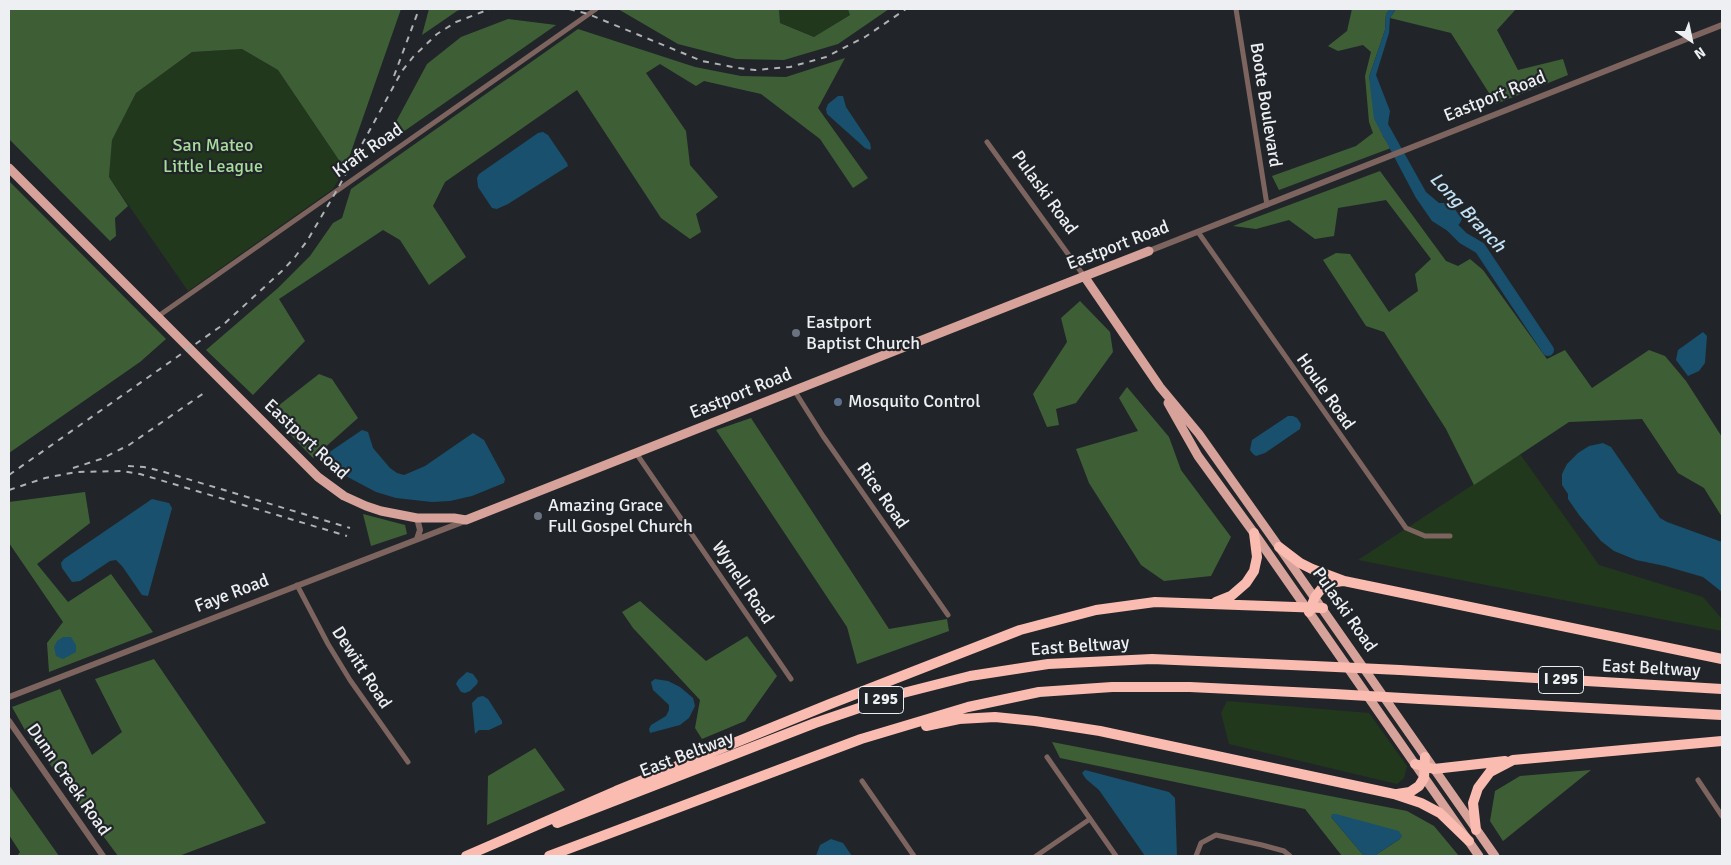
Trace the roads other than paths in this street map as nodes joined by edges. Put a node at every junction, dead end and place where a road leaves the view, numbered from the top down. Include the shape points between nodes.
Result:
1 (596, 9) edge
2 (1236, 9) edge
3 (1722, 24) edge
4 (987, 142) dead end
5 (9, 168) edge
6 (1266, 205) junction
7 (1198, 232) junction
8 (1149, 252) joint
9 (1084, 276) junction
10 (157, 317) junction
11 (1160, 387) junction
12 (794, 390) junction
13 (636, 453) junction
14 (416, 518) junction
15 (466, 520) junction
16 (1254, 533) junction
17 (1450, 536) dead end
18 (417, 539) junction
19 (1279, 547) junction
20 (1344, 581) junction
21 (297, 585) junction
22 (1315, 597) junction
23 (1212, 603) junction
24 (1323, 608) junction
25 (1309, 609) junction
26 (948, 615) dead end
27 (1722, 659) edge
28 (791, 679) dead end
29 (1722, 689) edge
30 (9, 696) edge
31 (1722, 715) edge
32 (9, 721) edge
33 (862, 740) junction
34 (1722, 741) edge
35 (1047, 757) dead end
36 (1513, 760) junction
37 (408, 762) dead end
38 (1425, 764) junction
39 (1424, 778) junction
40 (1698, 780) dead end
41 (862, 781) dead end
42 (1394, 794) junction
43 (1722, 816) edge
44 (1090, 819) junction
45 (1476, 830) junction
46 (1469, 841) junction
47 (103, 856) edge
48 (466, 856) edge
49 (472, 856) edge
50 (549, 856) edge
51 (914, 856) edge
52 (1036, 856) edge
53 (1116, 856) edge
54 (1196, 856) edge
55 (1290, 856) edge
56 (1479, 856) edge
57 (1495, 856) edge

1 - 10 street, Kraft Road
2 - 6 street, Boote Boulevard
3 - 6 street, Eastport Road
4 - 9 street, Pulaski Road
5 - 10 main road, Eastport Road
6 - 7 street, Eastport Road
7 - 8 street, Eastport Road
7 - 17 street, Houle Road via 1406,528 1424,536
8 - 9 main road, Eastport Road
9 - 11 main road, Pulaski Road
9 - 12 main road, Eastport Road
10 - 14 main road, Eastport Road via 331,488 366,506
11 - 16 main road, Pulaski Road via 1198,456
11 - 19 main road, Pulaski Road via 1199,434
12 - 13 main road, Eastport Road
12 - 26 street, Rice Road
13 - 15 main road, Eastport Road
13 - 28 street, Wynell Road
14 - 15 main road, Eastport Road
14 - 18 street via 420,530
15 - 18 street, Faye Road
16 - 23 highway via 1254,571 1231,596
16 - 25 main road, Pulaski Road
18 - 21 street, Faye Road
19 - 20 highway via 1312,569
19 - 22 main road, Pulaski Road
20 - 22 highway via 1329,583
20 - 27 highway
21 - 30 street, Faye Road
21 - 37 street, Dewitt Road via 350,680
22 - 24 main road, Pulaski Road
22 - 25 highway
23 - 25 highway
23 - 48 highway via 1155,602 1096,610 1020,630 616,791
24 - 25 highway
24 - 38 main road, Pulaski Road
25 - 38 main road, Pulaski Road
29 - 49 highway, East Beltway / I 295, bridge via 1152,659 1048,664 970,676 903,693 815,723
31 - 33 highway, I 295, bridge via 1334,694 1112,687 1039,692 968,707
32 - 47 street, Dunn Creek Road
33 - 42 highway via 959,718 1027,720 1100,731
33 - 50 highway, I 295
34 - 36 highway
35 - 44 street
36 - 38 highway
36 - 45 highway via 1490,772 1478,788 1473,803
38 - 39 highway
38 - 45 main road, Pulaski Road
39 - 42 highway via 1410,792
39 - 46 main road
40 - 43 street
41 - 51 street
42 - 46 highway via 1440,813
44 - 52 street
44 - 53 street
45 - 57 main road, Pulaski Road
46 - 56 main road
54 - 55 street via 1202,843 1216,835 1284,851

